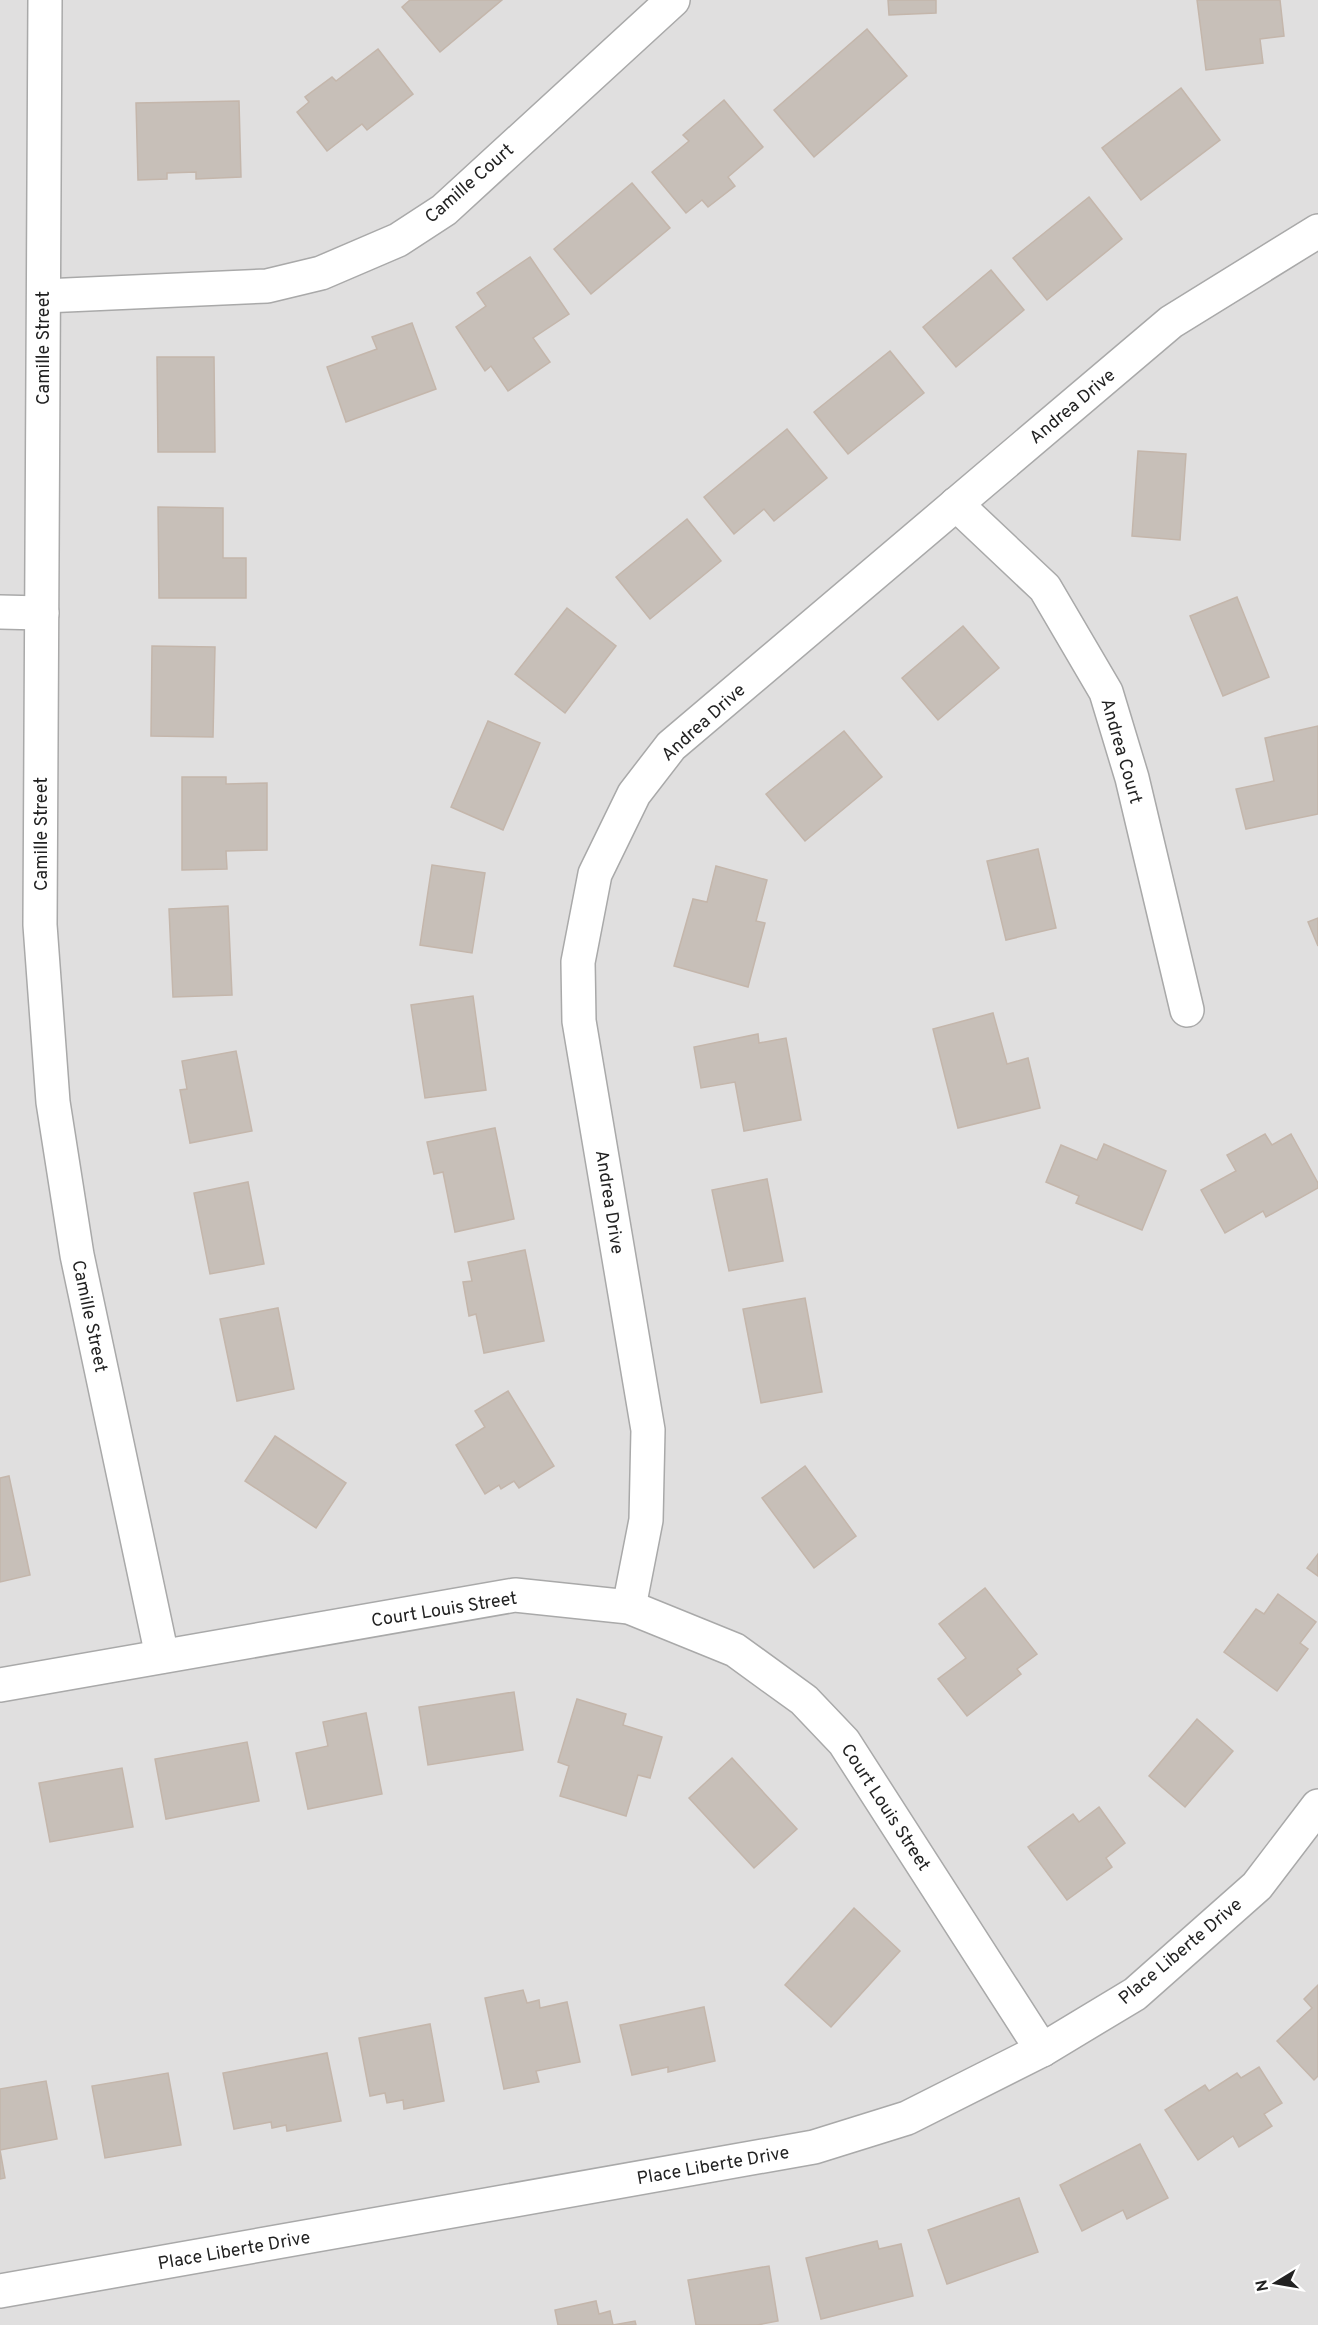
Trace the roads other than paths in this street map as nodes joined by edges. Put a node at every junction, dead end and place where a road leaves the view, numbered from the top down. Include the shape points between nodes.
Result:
1 (45, 0) edge
2 (673, 0) edge
3 (1318, 231) edge
4 (44, 296) junction
5 (956, 504) junction
6 (0, 612) edge
7 (42, 613) junction
8 (1186, 1010) dead end
9 (629, 1607) junction
10 (162, 1656) junction
11 (0, 1685) edge
12 (1318, 1806) edge
13 (1042, 2050) junction
14 (0, 2291) edge

1 - 4 street, Camille Street
2 - 4 street, Camille Court via 444,210 398,240 321,273 267,286
3 - 5 street, Andrea Drive via 1171,322
4 - 7 street, Camille Street
5 - 8 street, Andrea Court via 1045,588 1106,692 1132,778
5 - 9 street, Andrea Drive via 671,746 634,794 595,874 578,962 579,1022 648,1430 646,1520
6 - 7 street
7 - 10 street, Camille Street via 40,925 53,1102 77,1255
9 - 10 street, Court Louis Street via 515,1595
9 - 13 street, Court Louis Street via 735,1650 804,1700 844,1742
10 - 11 street, Court Louis Street
12 - 13 street, Place Liberte Drive via 1257,1886 1135,1994
13 - 14 street, Place Liberte Drive via 907,2118 814,2147

